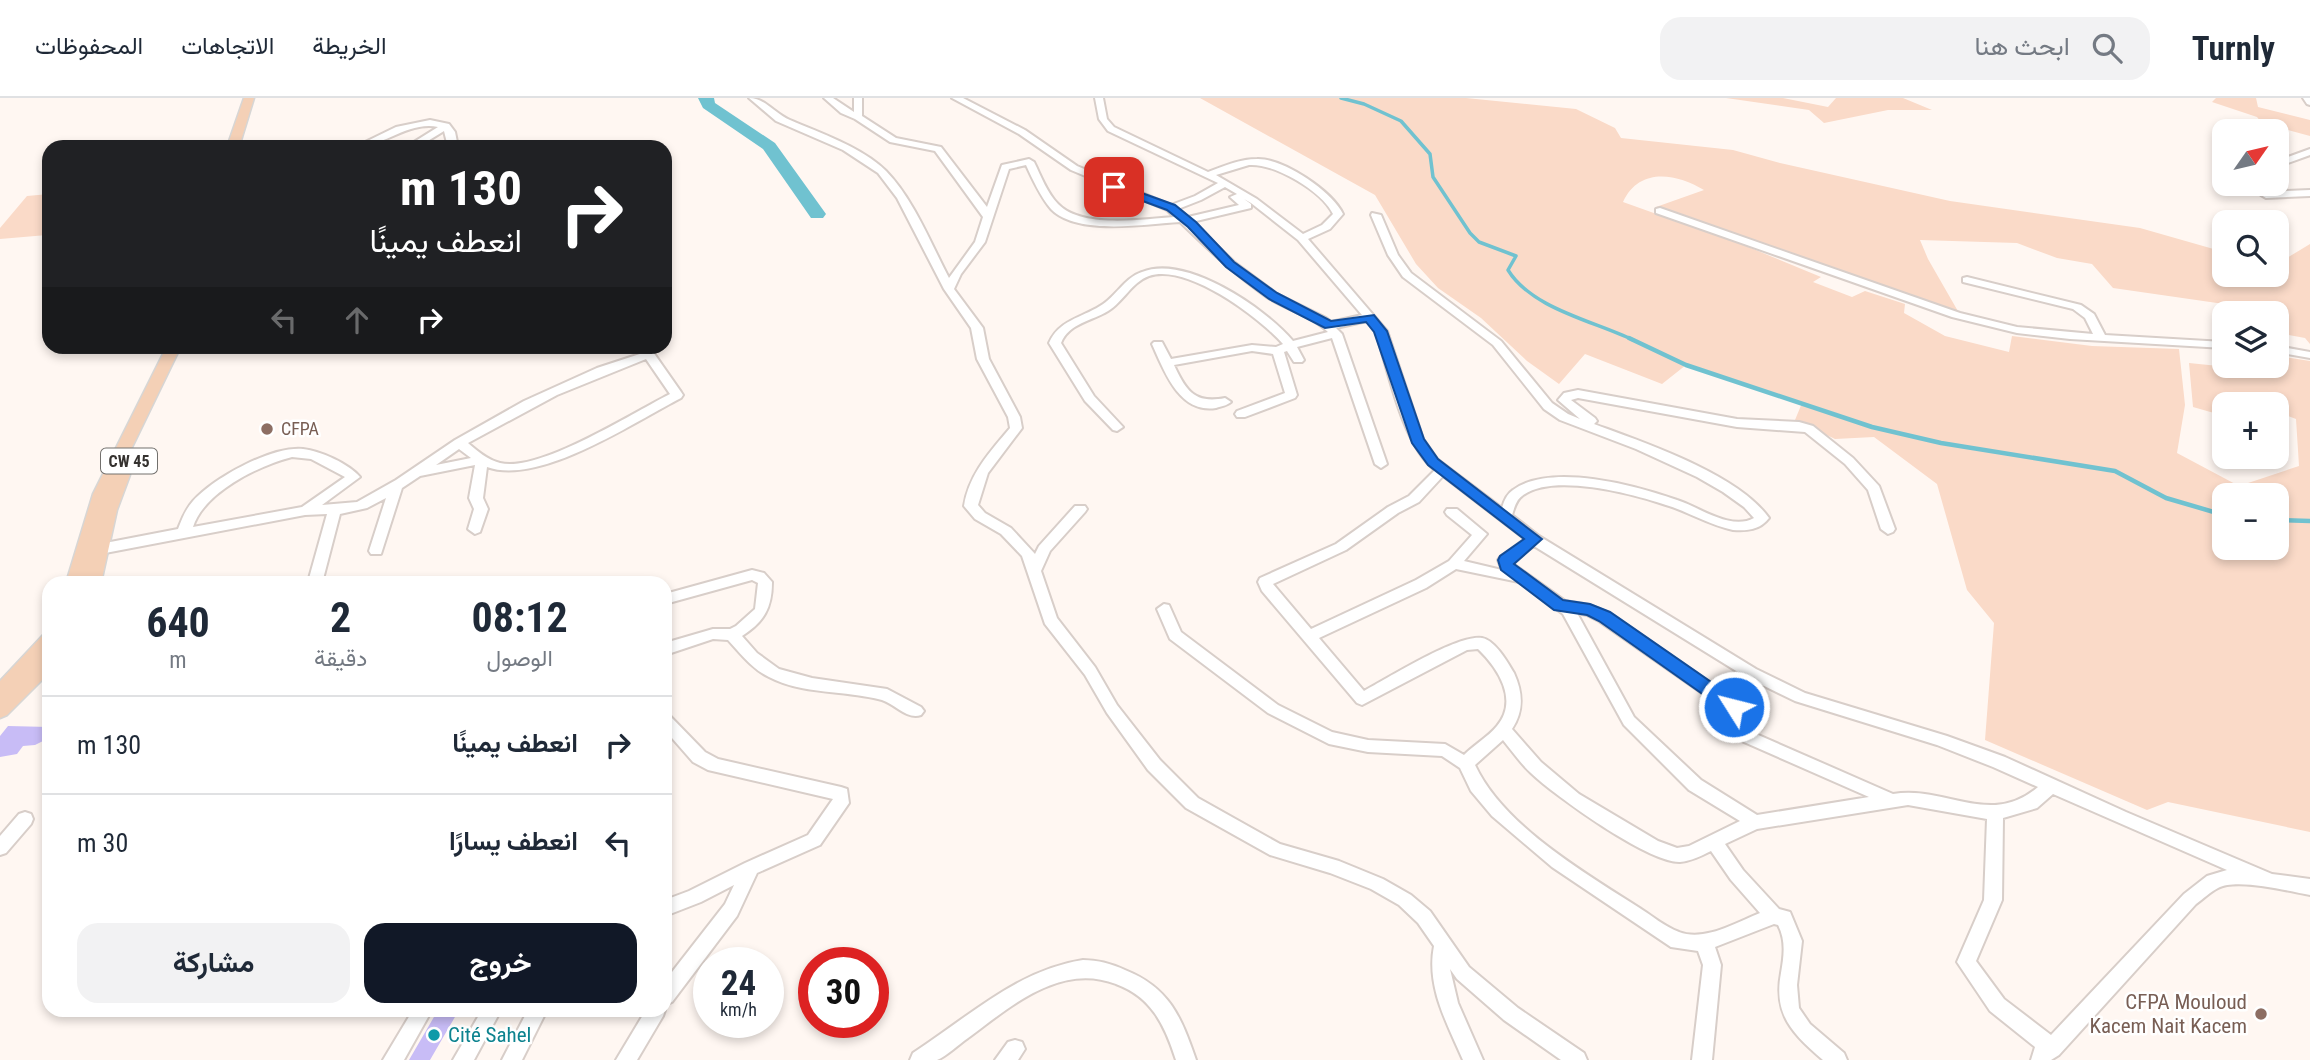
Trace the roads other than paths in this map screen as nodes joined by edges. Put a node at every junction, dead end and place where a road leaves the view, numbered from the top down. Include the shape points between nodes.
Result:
1 (249, 98) edge
2 (258, 98) edge
3 (752, 98) edge
4 (828, 98) edge
5 (858, 98) edge
6 (956, 98) edge
7 (1099, 98) edge
8 (858, 117) junction
9 (446, 126) junction
10 (235, 140) edge
11 (244, 140) edge
12 (377, 140) edge
13 (423, 140) edge
14 (454, 140) edge
15 (2310, 152) edge
16 (2289, 160) edge
17 (1208, 174) junction
18 (1222, 184) junction
19 (2310, 193) edge
20 (2289, 194) edge
21 (1252, 205) junction
22 (1171, 208) junction
23 (1660, 211) dead end
24 (1377, 215) dead end
25 (988, 216) junction
26 (1186, 220) junction
27 (1302, 238) junction
28 (1967, 280) dead end
29 (949, 289) junction
30 (1267, 291) junction
31 (1241, 305) junction
32 (1370, 317) junction
33 (1333, 330) junction
34 (2101, 337) junction
35 (1158, 344) dead end
36 (2212, 344) edge
37 (1284, 348) junction
38 (2289, 351) edge
39 (169, 354) edge
40 (182, 354) edge
41 (2310, 355) edge
42 (1298, 360) dead end
43 (1167, 363) junction
44 (1225, 402) dead end
45 (1241, 414) dead end
46 (1117, 427) dead end
47 (1606, 432) junction
48 (459, 443) junction
49 (482, 460) junction
50 (1381, 464) dead end
51 (1443, 470) junction
52 (413, 473) junction
53 (397, 484) junction
54 (335, 508) junction
55 (1080, 509) dead end
56 (303, 512) junction
57 (1452, 513) dead end
58 (1504, 517) junction
59 (475, 529) dead end
60 (1888, 529) dead end
61 (184, 533) junction
62 (1534, 539) junction
63 (100, 549) junction
64 (376, 551) dead end
65 (1454, 564) junction
66 (1033, 573) junction
67 (77, 576) edge
68 (94, 576) edge
69 (317, 576) edge
70 (1526, 582) junction
71 (672, 597) edge
72 (1559, 606) junction
73 (1164, 609) dead end
74 (732, 635) junction
75 (1310, 636) junction
76 (672, 647) edge
77 (42, 649) edge
78 (42, 669) edge
79 (0, 694) edge
80 (0, 710) edge
81 (916, 710) dead end
82 (672, 728) edge
83 (1503, 730) junction
84 (1466, 764) junction
85 (2051, 786) junction
86 (1894, 801) junction
87 (1995, 814) junction
88 (25, 820) dead end
89 (1755, 822) junction
90 (1713, 841) junction
91 (0, 848) edge
92 (751, 868) junction
93 (2271, 881) junction
94 (2310, 887) edge
95 (672, 905) edge
96 (1774, 916) junction
97 (1705, 943) junction
98 (1443, 944) junction
99 (672, 987) edge
100 (420, 1017) edge
101 (488, 1017) edge
102 (534, 1017) edge
103 (652, 1017) edge
104 (2046, 1054) edge
105 (1569, 1056) edge
106 (393, 1060) edge
107 (463, 1060) edge
108 (512, 1060) edge
109 (626, 1060) edge
110 (920, 1060) edge
111 (1186, 1060) edge
112 (1473, 1060) edge
113 (1702, 1060) edge
114 (1838, 1060) edge

1 - 10 main road
2 - 11 main road
3 - 29 street via 779,119 846,148 881,171 901,197
4 - 8 street
5 - 8 street
6 - 22 street via 1022,132 1074,168
7 - 17 street via 1103,119 1111,129
8 - 25 street via 893,140 938,149
9 - 12 street via 424,120
9 - 13 street
9 - 14 street
15 - 16 street
17 - 18 street
17 - 27 street via 1263,162 1321,192 1337,206 1338,214 1326,227
18 - 21 street
18 - 22 street
19 - 20 street
21 - 26 street
21 - 27 street
22 - 26 street
23 - 34 street via 1956,314 2017,330
24 - 47 street via 1393,255 1407,275 1497,343 1548,407
25 - 26 street via 1005,167 1029,162 1056,208 1071,219
25 - 29 street via 980,242
26 - 30 street via 1230,264
27 - 32 street
28 - 34 street via 2077,307 2090,316
29 - 66 street via 977,328 984,359 1016,428 988,462 974,487 971,506 1028,554
30 - 31 street
30 - 33 street
31 - 37 street
31 - 46 street via 1197,279 1156,270 1138,277 1113,303 1062,331 1055,343 1088,398
32 - 33 street
32 - 51 street via 1381,331 1417,440
33 - 37 street
33 - 50 street
34 - 36 street
35 - 43 street
37 - 42 street
37 - 43 street via 1252,348
37 - 45 street via 1290,395
38 - 41 street
39 - 67 main road via 101,494
40 - 63 main road, CW 45 via 125,468
43 - 44 street via 1197,402
47 - 58 street via 1740,496 1762,519 1744,527 1727,524 1671,502 1559,481 1531,485 1516,494
47 - 60 street via 1564,400 1578,394 1737,424 1809,429 1849,461 1874,489
48 - 49 street
48 - 49 street via 570,385 649,354 677,396 558,455 505,468
48 - 52 street
49 - 52 street
49 - 59 street via 476,498 481,509
51 - 58 street
51 - 75 street via 1414,499 1341,547 1265,582
52 - 53 street
53 - 54 street via 360,506
53 - 64 street
54 - 56 street
54 - 69 street
55 - 66 street via 1044,550
56 - 61 street
56 - 61 street via 354,477 304,453 282,457 244,470 213,491 191,512
57 - 65 street via 1480,534
58 - 62 street
61 - 63 street
62 - 70 street via 1505,560
62 - 85 street via 1751,674 1859,716 1941,740
63 - 68 main road, CW 45
65 - 70 street
65 - 75 street
66 - 98 street via 1050,620 1154,765 1192,803 1276,849 1377,884 1424,917
70 - 72 street
71 - 74 street via 759,576 765,582 762,615
72 - 86 street via 1604,617 1715,693 1734,707 1726,723 1734,731
72 - 89 street via 1571,616 1629,721 1695,785
73 - 84 street via 1175,635 1273,709 1329,738 1368,746 1445,750
74 - 76 street via 713,634
74 - 81 street via 774,673 812,684 887,695
75 - 83 street via 1357,706 1465,645 1481,643 1511,679 1512,714
77 - 79 main road
78 - 80 main road
82 - 92 street via 699,757 714,765 841,793 841,803 814,840
83 - 84 street
83 - 90 street via 1552,783 1652,846 1677,855
84 - 97 street via 1478,790 1528,839 1677,941
85 - 87 street via 2031,803
85 - 93 street
86 - 87 street via 1908,798
86 - 89 street
87 - 104 street via 1993,900 1966,962 1983,990
88 - 91 street
89 - 90 street
90 - 96 street
92 - 95 street
92 - 99 street via 731,910
93 - 94 street
93 - 104 street via 2223,876 2210,883
96 - 97 street
96 - 114 street via 1784,918 1790,927 1794,948 1790,1011
97 - 113 street via 1712,965
98 - 105 street via 1463,973
98 - 112 street via 1438,959 1442,985
100 - 106 street
101 - 107 street
102 - 108 street
103 - 109 street
110 - 111 street via 1024,989 1081,968 1098,969 1143,985 1165,1009

